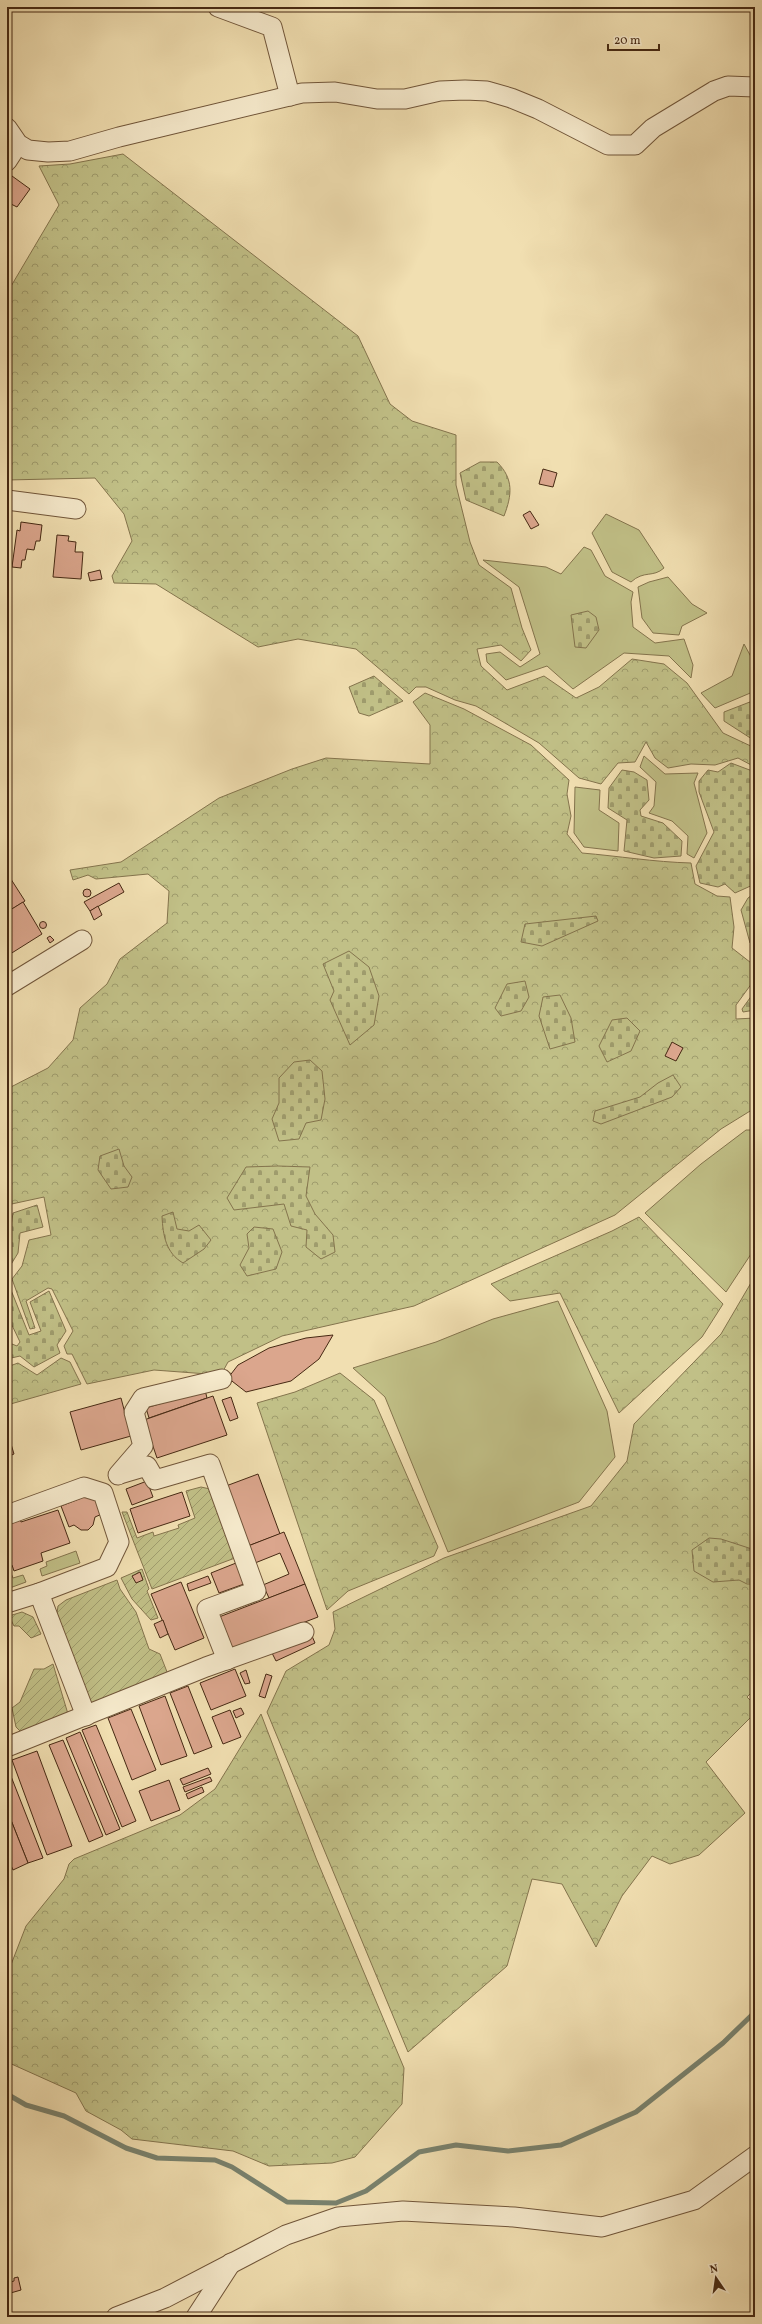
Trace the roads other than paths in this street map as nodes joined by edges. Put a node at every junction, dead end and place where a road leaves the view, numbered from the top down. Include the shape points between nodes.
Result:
1 (218, 7) edge
2 (755, 87) edge
3 (290, 96) junction
4 (7, 128) edge
5 (18, 144) junction
6 (7, 161) edge
7 (7, 500) edge
8 (76, 509) dead end
9 (82, 940) dead end
10 (7, 986) edge
11 (222, 1379) dead end
12 (120, 1474) junction
13 (103, 1493) junction
14 (7, 1515) edge
15 (39, 1593) junction
16 (7, 1604) edge
17 (304, 1632) dead end
18 (226, 1660) junction
19 (86, 1716) junction
20 (7, 1747) edge
21 (755, 2156) edge
22 (232, 2262) junction
23 (116, 2317) edge
24 (196, 2317) edge

1 - 3 street via 272,27
2 - 3 street via 728,86 714,91 653,128 635,145 608,144 538,109 488,91 440,91 405,99 377,99 335,92
3 - 5 street via 70,151 28,150
4 - 5 street
5 - 6 street
7 - 8 street
9 - 10 street
11 - 12 street via 143,1398 134,1412 143,1446
12 - 13 street
12 - 18 street via 147,1466 155,1480 210,1464 256,1591 207,1609
13 - 14 street via 84,1487
13 - 15 street via 119,1542 107,1567
15 - 16 street
15 - 19 street
17 - 18 street
18 - 19 street
19 - 20 street
21 - 22 street via 694,2200 602,2227 514,2217 403,2211 374,2213 338,2217 312,2224 286,2234
22 - 23 street via 165,2298
22 - 24 street

